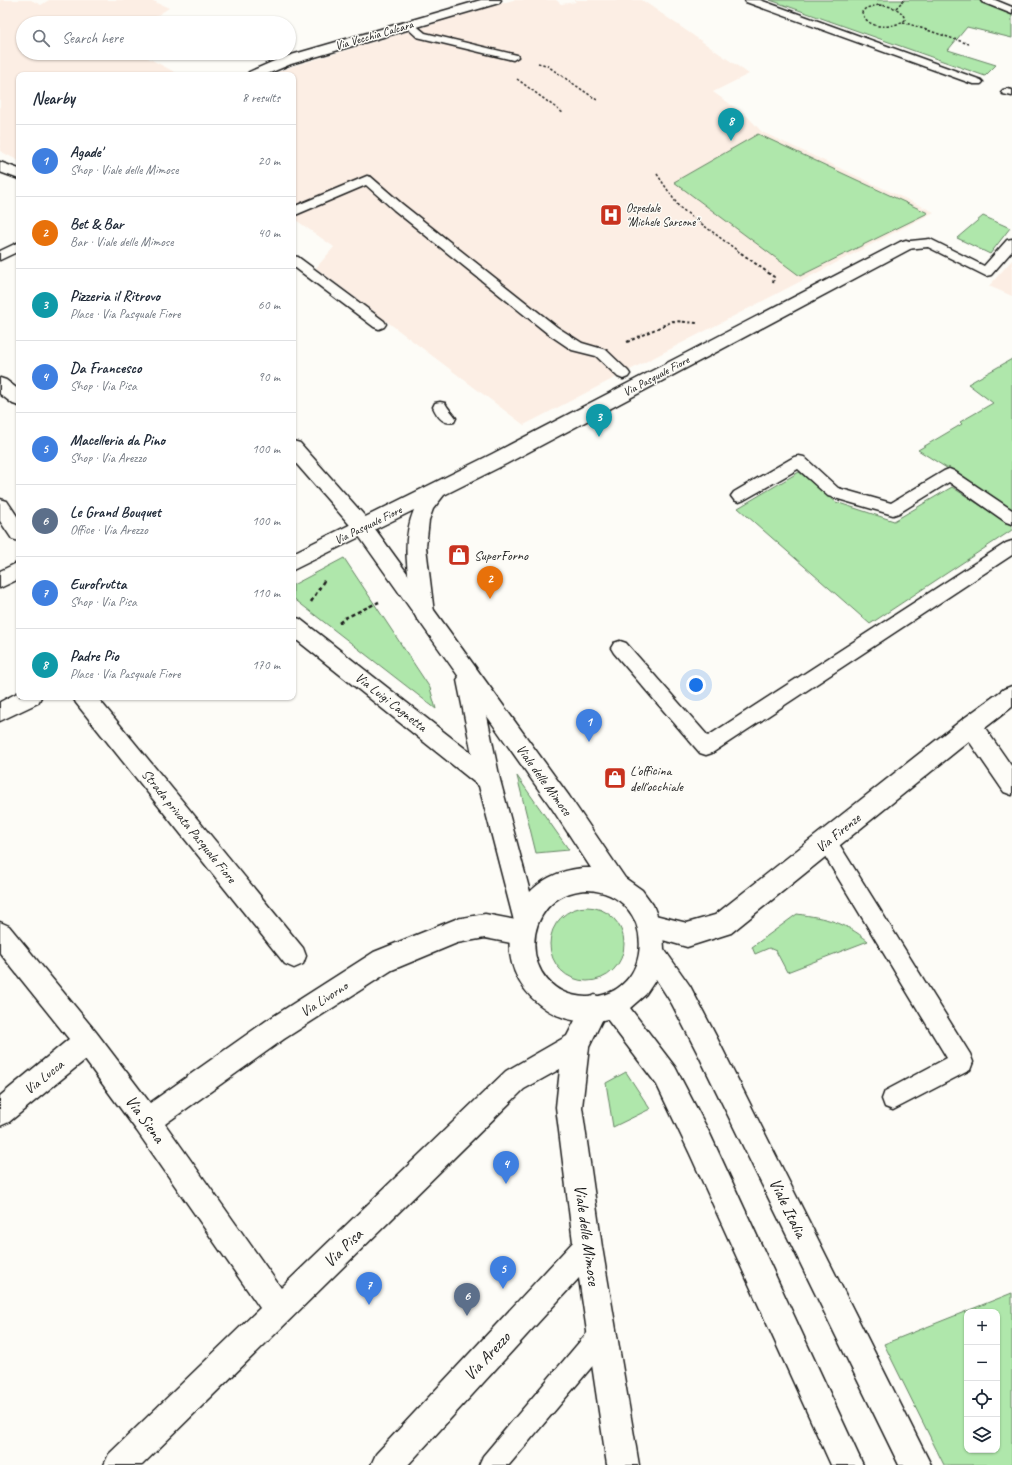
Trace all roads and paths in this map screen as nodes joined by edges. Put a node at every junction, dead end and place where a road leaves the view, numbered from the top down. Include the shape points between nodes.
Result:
1 (496, 0) edge
2 (750, 0) edge
3 (904, 0) edge
4 (986, 0) edge
5 (896, 8) junction
6 (1012, 11) edge
7 (903, 22) junction
8 (409, 25) junction
9 (969, 44) dead end
10 (513, 57) junction
11 (296, 58) edge
12 (289, 60) edge
13 (261, 72) edge
14 (977, 82) dead end
15 (597, 100) dead end
16 (564, 113) dead end
17 (0, 166) edge
18 (16, 174) edge
19 (657, 174) dead end
20 (296, 211) edge
21 (1012, 243) edge
22 (906, 245) joint
23 (16, 248) edge
24 (0, 256) edge
25 (296, 262) edge
26 (767, 287) dead end
27 (697, 323) dead end
28 (380, 324) dead end
29 (601, 353) junction
30 (623, 374) dead end
31 (0, 384) edge
32 (16, 397) edge
33 (296, 451) edge
34 (437, 491) junction
35 (739, 496) dead end
36 (0, 506) edge
37 (1012, 518) edge
38 (363, 527) junction
39 (16, 530) edge
40 (1012, 547) edge
41 (296, 560) edge
42 (16, 572) edge
43 (326, 577) dead end
44 (0, 580) edge
45 (381, 600) dead end
46 (314, 606) dead end
47 (424, 613) junction
48 (337, 625) dead end
49 (296, 627) edge
50 (620, 648) dead end
51 (467, 673) junction
52 (1012, 695) edge
53 (24, 700) edge
54 (86, 700) edge
55 (0, 712) edge
56 (970, 726) junction
57 (489, 780) junction
58 (1012, 785) edge
59 (827, 842) junction
60 (619, 889) junction
61 (523, 926) junction
62 (651, 926) junction
63 (0, 934) edge
64 (654, 955) junction
65 (294, 956) dead end
66 (603, 1007) junction
67 (87, 1042) junction
68 (576, 1045) junction
69 (894, 1099) dead end
70 (0, 1113) edge
71 (147, 1120) junction
72 (588, 1247) junction
73 (279, 1311) junction
74 (602, 1335) junction
75 (120, 1465) edge
76 (387, 1465) edge
77 (492, 1465) edge
78 (623, 1465) edge
79 (847, 1465) edge
80 (915, 1465) edge

1 - 8 street, Via Vecchia Calcara
2 - 14 lane
3 - 5 path
4 - 6 lane
5 - 7 path via 904,16
5 - 7 path via 872,6 862,12 862,16 878,26 895,26
7 - 9 path
8 - 10 lane via 421,35
8 - 11 street, Via Vecchia Calcara
10 - 15 path via 546,65
10 - 16 path via 518,80
12 - 13 street, Via Vecchia Calcara
17 - 18 street
19 - 26 path via 678,207 774,276 774,283
20 - 29 lane via 367,180 552,330 577,347
21 - 22 lane, Via Pasquale Fiore via 986,272 930,243
22 - 34 street, Via Pasquale Fiore
23 - 24 lane
25 - 28 lane
27 - 29 path via 673,321
29 - 30 lane
31 - 32 street
33 - 38 street, Viale delle Mimose
34 - 38 street, Via Pasquale Fiore
34 - 47 street, Viale delle Mimose via 424,508 416,542
35 - 37 lane via 799,461 832,492 893,509 949,475
36 - 39 street
38 - 41 street, Via Pasquale Fiore
38 - 47 street, Viale delle Mimose
40 - 50 lane via 706,747
42 - 44 street
43 - 46 path via 310,603
45 - 48 path via 345,618
47 - 51 street, Viale delle Mimose
49 - 57 street, Via Luigi Cagnetta
51 - 57 street, Viale delle Mimose
51 - 60 street, Viale delle Mimose via 561,803
52 - 56 street, Via Firenze
53 - 55 street
54 - 65 street, Strada privata Pasquale Fiore
56 - 58 street
56 - 59 street, Via Firenze
57 - 61 street, Viale delle Mimose
59 - 62 street, Via Firenze via 722,925 686,935
59 - 69 lane via 962,1062
60 - 61 street via 601,882 582,880 563,883 546,892 533,904
60 - 62 street via 633,898 644,911
61 - 66 street via 522,953 528,972 540,989 558,1001 578,1008
61 - 71 street, Via Livorno via 485,926 456,931 383,961 275,1030
62 - 64 street
63 - 67 street, Via Siena
64 - 66 street via 647,977 632,994
64 - 80 street, Viale Italia via 681,995 708,1047
66 - 68 street, Viale delle Mimose
66 - 79 street via 666,1076 700,1144
67 - 70 street, Via Lucca
67 - 71 street, Via Siena
68 - 72 street, Viale delle Mimose via 569,1107
68 - 73 street, Via Pisa via 515,1080
71 - 73 street, Via Siena
72 - 74 street, Viale delle Mimose
72 - 76 street, Via Arezzo
73 - 75 street, Via Pisa
74 - 77 lane
74 - 78 street, Viale delle Mimose

